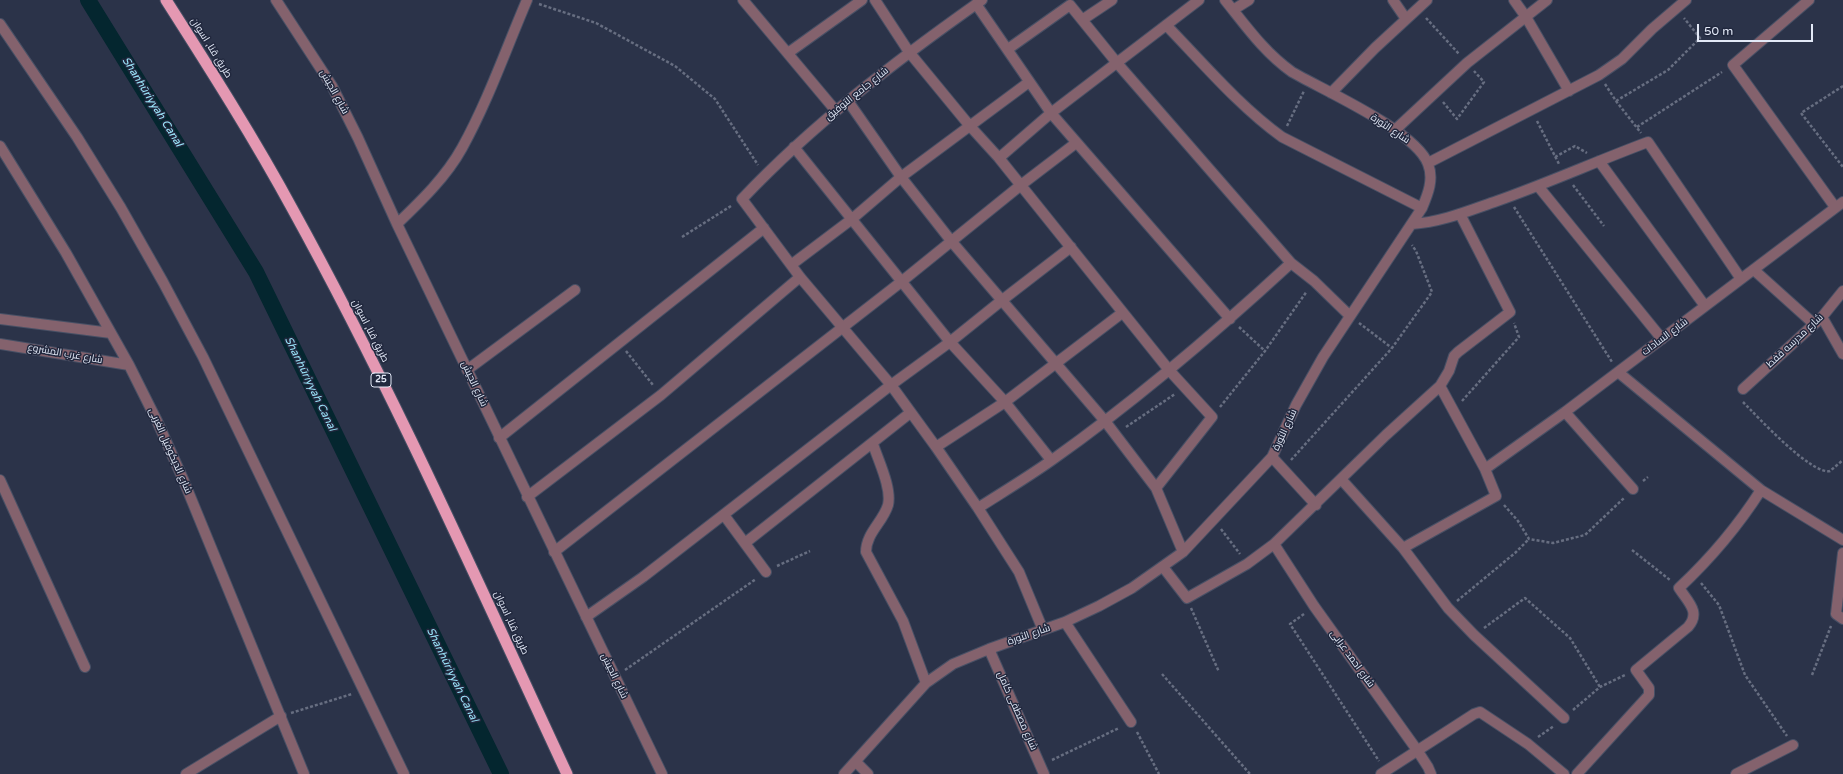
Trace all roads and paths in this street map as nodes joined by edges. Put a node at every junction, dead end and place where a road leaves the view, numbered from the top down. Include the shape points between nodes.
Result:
1 (166, 0) edge
2 (276, 0) edge
3 (527, 0) edge
4 (743, 0) edge
5 (862, 0) edge
6 (875, 0) edge
7 (1112, 0) edge
8 (1199, 0) edge
9 (1225, 0) edge
10 (1250, 0) edge
11 (1394, 0) edge
12 (1427, 0) edge
13 (1514, 0) edge
14 (1547, 0) edge
15 (1686, 0) edge
16 (1809, 0) edge
17 (979, 2) edge
18 (1068, 3) edge
19 (1418, 8) junction
20 (1677, 8) junction
21 (1233, 10) junction
22 (1526, 16) junction
23 (1406, 19) junction
24 (1082, 20) junction
25 (0, 24) edge
26 (1166, 25) junction
27 (1008, 49) junction
28 (909, 52) junction
29 (788, 53) junction
30 (1467, 63) junction
31 (1117, 64) junction
32 (1733, 65) junction
33 (1600, 75) junction
34 (1030, 82) junction
35 (1308, 82) junction
36 (1843, 86) edge
37 (1570, 91) junction
38 (1435, 92) junction
39 (1331, 93) junction
40 (848, 101) junction
41 (1616, 101) junction
42 (1532, 110) junction
43 (836, 111) junction
44 (1051, 113) junction
45 (969, 125) junction
46 (1395, 130) junction
47 (1282, 137) junction
48 (1076, 143) junction
49 (0, 146) edge
50 (794, 147) junction
51 (1555, 157) junction
52 (999, 158) junction
53 (1599, 161) junction
54 (1428, 163) junction
55 (1843, 167) edge
56 (1566, 174) junction
57 (765, 175) junction
58 (901, 176) junction
59 (1021, 185) junction
60 (1538, 186) junction
61 (1508, 197) junction
62 (742, 199) junction
63 (1839, 205) edge
64 (1422, 208) junction
65 (1460, 214) junction
66 (852, 219) junction
67 (397, 224) junction
68 (1412, 224) junction
69 (1604, 226) dead end
70 (764, 228) junction
71 (1404, 236) junction
72 (682, 237) dead end
73 (952, 242) junction
74 (1071, 247) junction
75 (1291, 263) junction
76 (791, 265) junction
77 (1754, 270) junction
78 (800, 277) junction
79 (1741, 279) junction
80 (1314, 281) junction
81 (901, 282) junction
82 (576, 290) dead end
83 (1843, 290) edge
84 (1001, 301) junction
85 (1705, 306) junction
86 (1510, 312) junction
87 (1122, 313) junction
88 (1350, 316) junction
89 (1822, 317) junction
90 (0, 319) edge
91 (1230, 319) junction
92 (1814, 324) junction
93 (842, 327) junction
94 (112, 333) junction
95 (1662, 339) junction
96 (950, 342) junction
97 (620, 343) junction
98 (0, 344) edge
99 (1392, 348) junction
100 (1265, 351) junction
101 (1843, 354) edge
102 (1056, 363) junction
103 (130, 365) junction
104 (467, 370) junction
105 (1169, 370) junction
106 (1618, 372) junction
107 (891, 385) junction
108 (1440, 386) junction
109 (1185, 387) junction
110 (1743, 389) joint
111 (661, 395) junction
112 (1005, 402) junction
113 (1453, 410) junction
114 (1565, 412) junction
115 (910, 413) junction
116 (1212, 417) junction
117 (1105, 421) junction
118 (1115, 434) junction
119 (499, 438) junction
120 (873, 444) junction
121 (936, 447) junction
122 (1272, 457) junction
123 (1052, 460) junction
124 (1843, 460) edge
125 (1282, 469) junction
126 (1485, 469) junction
127 (1341, 479) junction
128 (0, 480) edge
129 (1156, 488) junction
130 (1633, 489) joint
131 (1761, 490) junction
132 (1496, 496) junction
133 (527, 497) junction
134 (1316, 505) junction
135 (978, 508) junction
136 (724, 515) junction
137 (1214, 520) junction
138 (1529, 538) junction
139 (1843, 540) edge
140 (745, 543) junction
141 (1274, 544) junction
142 (1404, 548) junction
143 (810, 550) dead end
144 (1632, 550) dead end
145 (554, 552) junction
146 (1182, 552) junction
147 (1843, 554) edge
148 (1247, 564) junction
149 (1163, 567) junction
150 (766, 572) junction
151 (1694, 574) junction
152 (1680, 588) junction
153 (1187, 598) junction
154 (1314, 606) junction
155 (1448, 608) junction
156 (586, 617) junction
157 (1839, 617) edge
158 (1065, 622) junction
159 (1043, 630) junction
160 (1474, 635) junction
161 (990, 649) junction
162 (85, 667) dead end
163 (1636, 670) junction
164 (1219, 672) dead end
165 (1162, 674) dead end
166 (1812, 675) dead end
167 (615, 677) junction
168 (926, 683) junction
169 (1600, 687) junction
170 (364, 691) junction
171 (281, 716) junction
172 (1564, 718) junction
173 (1131, 722) junction
174 (1528, 744) junction
175 (1793, 744) joint
176 (1418, 750) junction
177 (856, 762) junction
178 (1043, 770) edge
179 (1384, 773) edge
180 (186, 774) edge
181 (304, 774) edge
182 (404, 774) edge
183 (567, 774) edge
184 (662, 774) edge
185 (844, 774) edge
186 (868, 774) edge
187 (1159, 774) edge
188 (1250, 774) edge
189 (1431, 774) edge
190 (1564, 774) edge
191 (1577, 774) edge
192 (1736, 774) edge

1 - 183 highway, طريق قنا, اسوان / 25 via 229,99 281,188 352,322 455,531
2 - 67 street, شارع الجيش via 332,86
3 - 57 path via 596,23 675,66 715,99
3 - 67 street via 462,149 429,193
4 - 29 street
5 - 29 street
6 - 28 street
7 - 24 street
8 - 26 street
9 - 21 street, شارع الثورة
10 - 21 street
11 - 23 street
12 - 19 street
13 - 22 street
14 - 22 street
15 - 20 street
16 - 32 street
17 - 27 street
17 - 28 street, شارع جامع التوفيق
18 - 24 street
18 - 27 street
19 - 23 street
19 - 30 path
20 - 33 street via 1622,59
20 - 41 path via 1700,38 1668,70
21 - 35 street, شارع الثورة via 1276,61
22 - 30 street
22 - 37 street
23 - 39 street
24 - 31 street
25 - 170 street via 77,136 164,282
26 - 31 street
26 - 47 street via 1212,73
27 - 34 street
28 - 40 street, شارع جامع التوفيق
28 - 45 street
29 - 43 street
30 - 38 street
30 - 38 path via 1484,82 1457,119
31 - 44 street
31 - 75 street
32 - 41 path via 1637,127
32 - 63 street
33 - 37 street
33 - 41 path
34 - 44 street
34 - 45 street
35 - 39 street, شارع الثورة
35 - 47 path
36 - 55 path via 1801,113
37 - 42 street
38 - 46 street
39 - 46 street, شارع الثورة
40 - 43 street, شارع جامع التوفيق
40 - 58 street
42 - 51 path
42 - 54 street
43 - 50 street, شارع جامع التوفيق
44 - 48 street
44 - 52 street
45 - 52 street
45 - 58 street
46 - 54 street, شارع الثورة via 1416,146
47 - 64 street
48 - 59 street
48 - 91 street
49 - 94 street, شارع الديكوفيل الغربى
50 - 57 street, شارع جامع التوفيق
50 - 66 street
51 - 53 path via 1575,146
51 - 56 path
52 - 59 street
53 - 56 street
53 - 79 street via 1648,142
53 - 85 street
54 - 64 street, شارع الثورة via 1431,179 1429,194
56 - 60 street
56 - 69 path
57 - 62 street, شارع جامع التوفيق
58 - 66 street
58 - 73 street
59 - 73 street
59 - 74 street
60 - 61 street
60 - 95 street
61 - 65 street
61 - 106 path
62 - 70 street
62 - 72 path
63 - 77 street, شارع السادات
64 - 68 street, شارع الثورة
65 - 68 street
65 - 86 street
66 - 76 street
66 - 81 street
67 - 104 street, شارع الجيش
68 - 71 street, شارع الثورة
70 - 76 street
70 - 97 street
71 - 88 street, شارع الثورة
71 - 99 path via 1416,251 1432,292
73 - 81 street
73 - 84 street
74 - 84 street
74 - 87 street
75 - 80 street
75 - 91 street
76 - 78 street
77 - 79 street, شارع السادات
77 - 92 street
78 - 93 street
78 - 111 street
79 - 85 street, شارع السادات
80 - 88 street
80 - 100 path
81 - 93 street
81 - 96 street
82 - 104 street
83 - 89 street, شارع مدرسه قفط
84 - 96 street
84 - 102 street
85 - 95 street, شارع السادات
86 - 108 street via 1454,356
86 - 113 path via 1519,337
87 - 102 street
87 - 105 street
88 - 99 path
88 - 122 street, شارع الثورة via 1296,405
89 - 92 street, شارع مدرسه قفط
89 - 101 street
90 - 94 street
91 - 100 path
91 - 105 street
92 - 110 street, شارع مدرسه قفط
93 - 107 street
93 - 145 street
94 - 103 street, شارع الديكوفيل الغربى
95 - 106 street, شارع السادات
96 - 107 street
96 - 112 street
97 - 111 path
97 - 119 street
98 - 103 street, شارع غرب المشروع
99 - 125 path
100 - 116 path
102 - 112 street
102 - 117 street
103 - 171 street, شارع الديكوفيل الغربى via 183,479
104 - 119 street, شارع الجيش
105 - 109 street
105 - 117 street
106 - 114 street, شارع السادات
106 - 131 street
107 - 115 street
107 - 136 street
108 - 113 street
108 - 127 street
109 - 116 street
109 - 118 path
110 - 124 path via 1740,393 1742,401 1787,446 1826,472 1833,470
111 - 133 street
112 - 121 street
112 - 123 street
113 - 126 street
114 - 126 street, شارع السادات
114 - 130 street
115 - 120 street
115 - 121 street
116 - 129 street
117 - 118 street
117 - 123 street
118 - 129 street
119 - 133 street, شارع الجيش
120 - 140 street
120 - 168 street via 889,495 887,506 867,541 866,552 903,621
121 - 135 street
122 - 125 street
122 - 137 street, شارع الثورة
123 - 135 street
125 - 134 street
126 - 132 street
127 - 134 street
127 - 142 street
128 - 162 street
129 - 146 street
130 - 138 path via 1585,535 1553,543
131 - 139 street
131 - 151 street via 1734,529
132 - 138 path
132 - 142 street
133 - 145 street, شارع الجيش
134 - 141 street
135 - 159 street via 1019,572
136 - 140 street
136 - 156 street
137 - 146 street, شارع الثورة
137 - 148 path
138 - 155 path via 1515,553
140 - 150 street
141 - 148 street
141 - 154 street, شارع احمد عرابى
142 - 155 street
143 - 150 path
144 - 152 path
145 - 156 street, شارع الجيش
146 - 149 street, شارع الثورة
147 - 157 street
148 - 153 street
149 - 153 street
149 - 158 street, شارع الثورة via 1119,595
150 - 167 path
151 - 152 street
151 - 175 path via 1719,604 1745,675
152 - 163 street via 1693,609 1691,623
153 - 164 path
154 - 176 street, شارع احمد عرابى
154 - 179 path via 1290,624
155 - 160 street
156 - 167 street, شارع الجيش
157 - 166 path
158 - 159 street, شارع الثورة
158 - 173 street
159 - 161 street, شارع الثورة
160 - 169 path via 1525,598 1570,638
160 - 172 street
161 - 168 street, شارع الثورة via 953,664
161 - 178 street, شارع مصطفى كامل
163 - 169 path
163 - 191 street via 1649,688 1649,695
165 - 188 path
167 - 184 street, شارع الجيش
168 - 177 street, شارع الثورة
169 - 172 path
170 - 171 path
170 - 182 street
171 - 180 street
171 - 181 street, شارع الديكوفيل الغربى
172 - 174 path
173 - 178 path
173 - 187 path
174 - 176 street via 1480,712
174 - 190 street
175 - 192 street
176 - 179 street
176 - 189 street, شارع احمد عرابى
177 - 185 street, شارع الثورة
177 - 186 street

